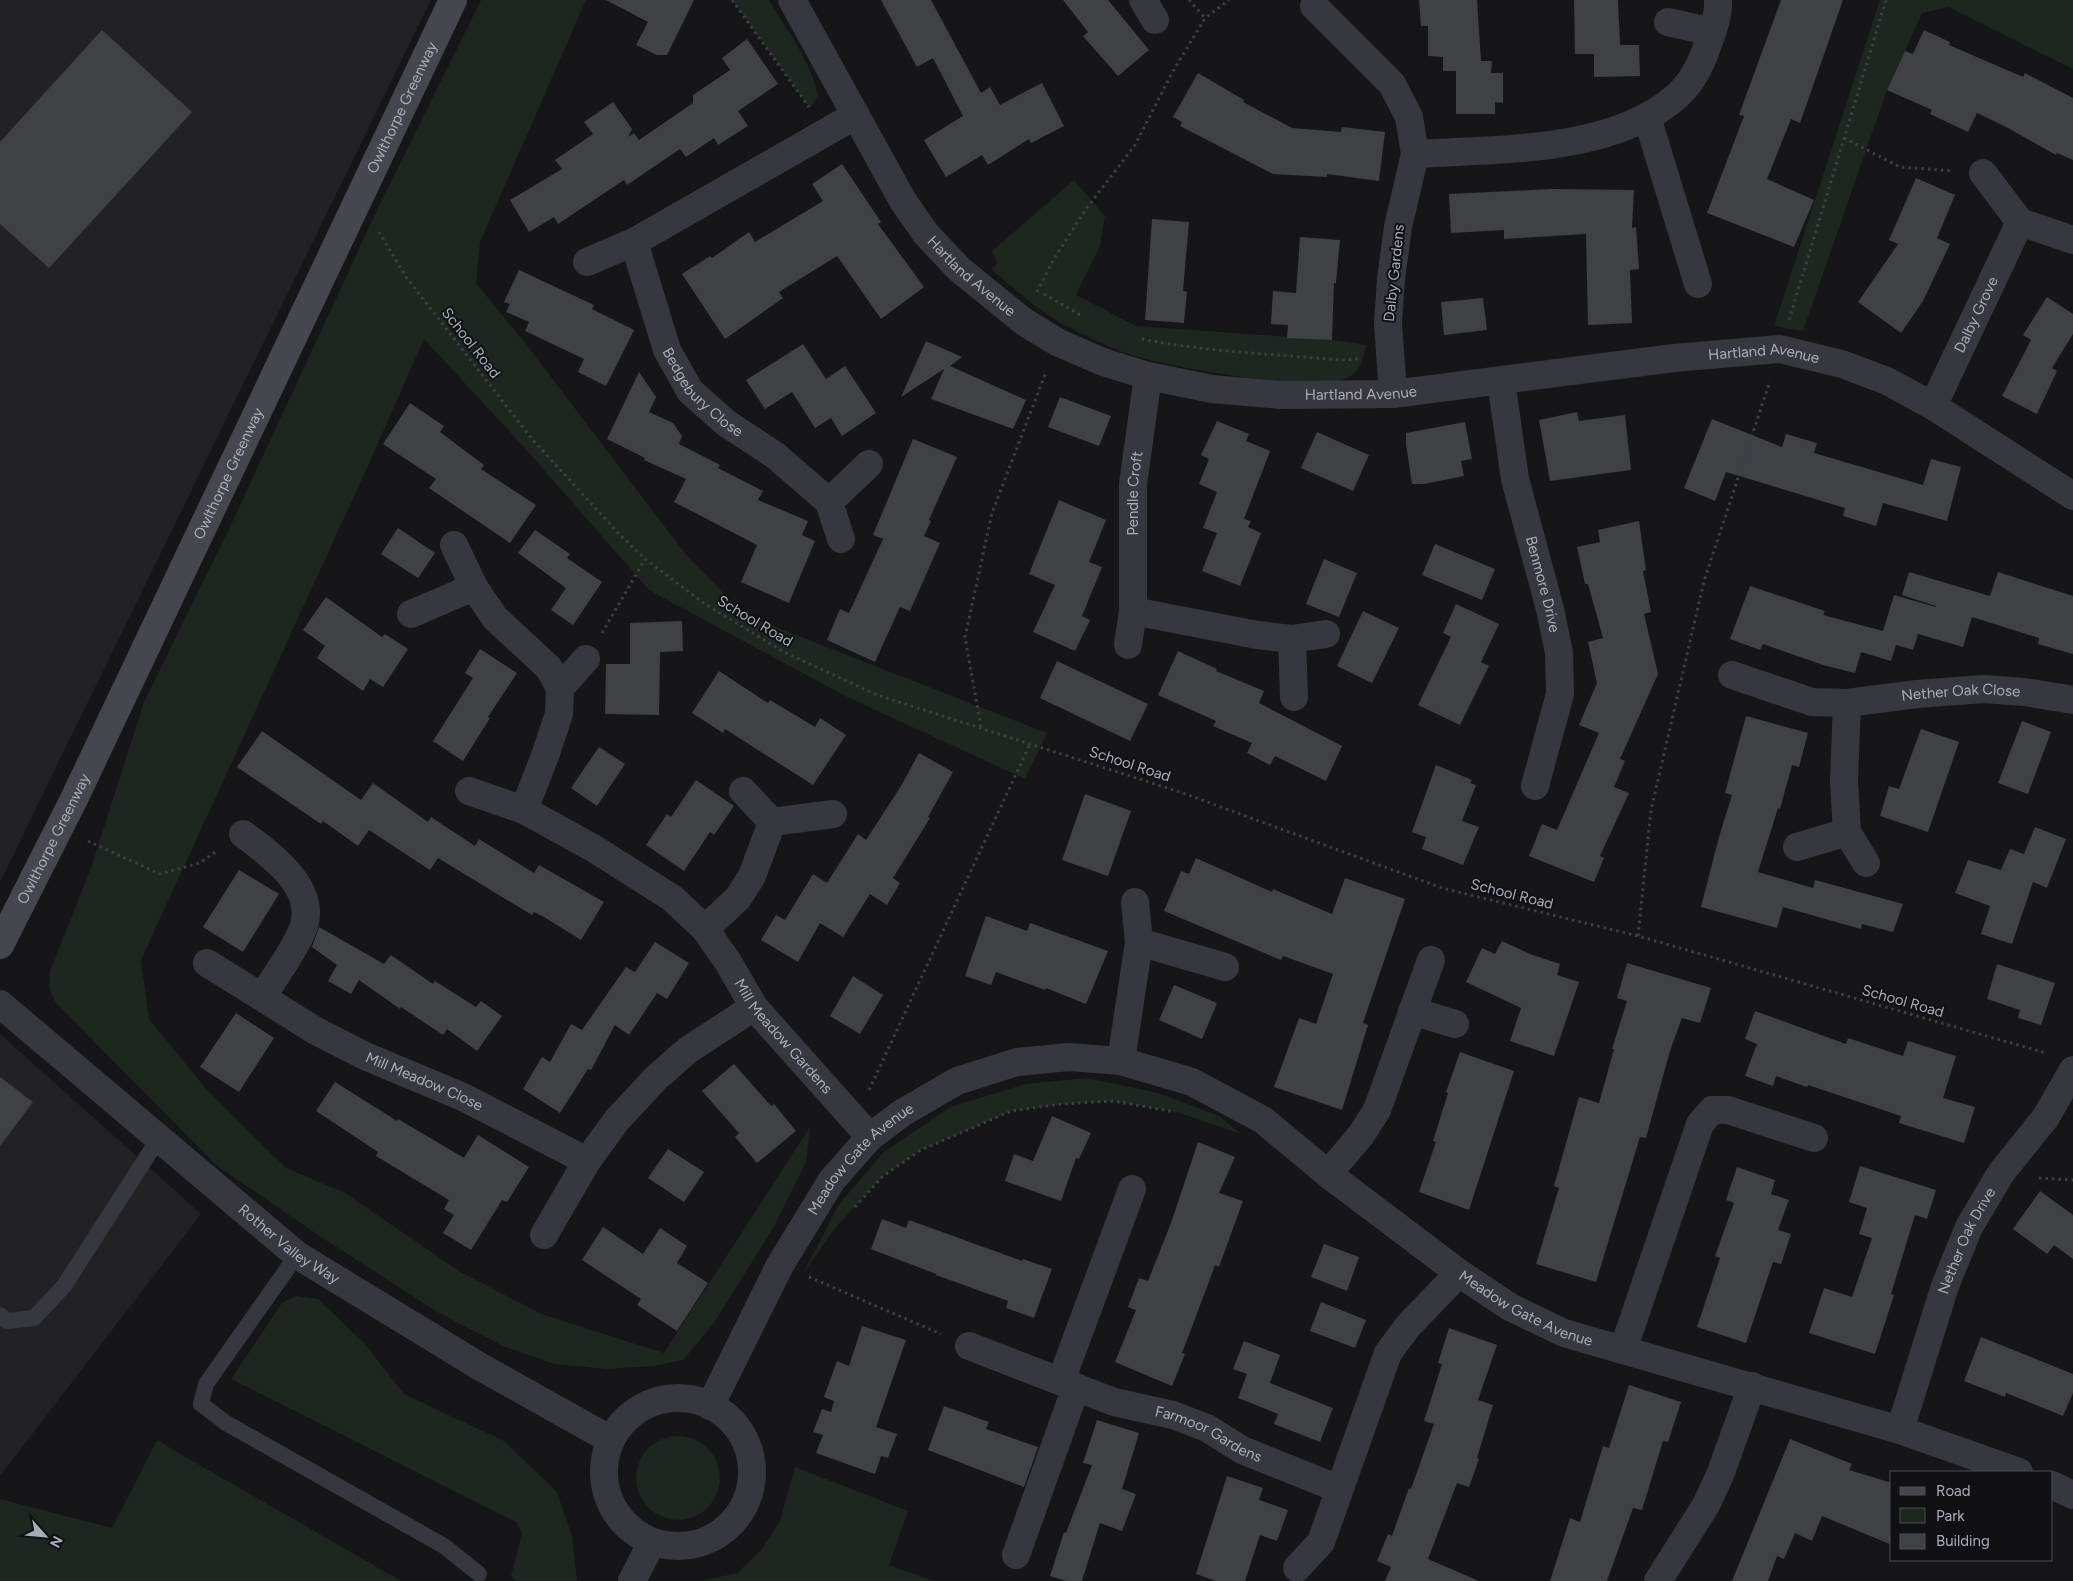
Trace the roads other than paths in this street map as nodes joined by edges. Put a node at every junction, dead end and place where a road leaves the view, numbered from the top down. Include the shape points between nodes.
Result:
1 (453, 0) edge
2 (792, 0) edge
3 (1718, 0) edge
4 (1314, 6) dead end
5 (1668, 22) dead end
6 (1712, 32) junction
7 (856, 114) junction
8 (1647, 117) junction
9 (1415, 154) junction
10 (1983, 173) road end
11 (2020, 222) junction
12 (2073, 240) edge
13 (634, 242) junction
14 (587, 262) dead end
15 (1698, 284) dead end
16 (1148, 376) junction
17 (1501, 381) junction
18 (1392, 394) junction
19 (1933, 406) junction
20 (869, 464) dead end
21 (2073, 496) edge
22 (829, 502) junction
23 (841, 539) dead end
24 (454, 545) dead end
25 (474, 587) junction
26 (1134, 611) junction
27 (411, 614) dead end
28 (1326, 634) dead end
29 (1292, 639) junction
30 (1128, 645) dead end
31 (586, 659) road end
32 (1732, 675) dead end
33 (560, 688) junction
34 (1294, 697) dead end
35 (2073, 700) edge
36 (1847, 703) junction
37 (1535, 786) dead end
38 (469, 791) dead end
39 (743, 791) dead end
40 (524, 810) junction
41 (833, 814) dead end
42 (772, 822) junction
43 (1848, 832) junction
44 (243, 834) road end
45 (1798, 847) dead end
46 (1866, 863) dead end
47 (1135, 902) dead end
48 (705, 928) junction
49 (1139, 942) junction
50 (0, 945) edge
51 (1431, 960) dead end
52 (206, 963) dead end
53 (1225, 967) dead end
54 (262, 997) junction
55 (0, 1004) edge
56 (754, 1007) junction
57 (1412, 1011) junction
58 (1455, 1024) dead end
59 (1121, 1062) junction
60 (2064, 1063) edge
61 (863, 1128) junction
62 (159, 1138) junction
63 (1814, 1138) dead end
64 (587, 1161) junction
65 (1328, 1174) junction
66 (1132, 1189) dead end
67 (544, 1236) dead end
68 (298, 1255) junction
69 (1459, 1273) junction
70 (0, 1314) edge
71 (969, 1346) road end
72 (1623, 1350) junction
73 (1068, 1384) junction
74 (1752, 1386) junction
75 (710, 1406) junction
76 (1900, 1430) junction
77 (611, 1440) junction
78 (2016, 1471) edge
79 (2053, 1485) edge
80 (1339, 1489) junction
81 (2073, 1495) edge
82 (652, 1542) junction
83 (1016, 1556) dead end
84 (1297, 1568) dead end
85 (479, 1574) dead end
86 (632, 1581) edge
87 (1658, 1581) edge

1 - 50 street, Owlthorpe Greenway via 60,827
2 - 7 street, Hartland Avenue
3 - 6 street
4 - 9 street, Dalby Gardens via 1392,84 1408,117
5 - 6 street
6 - 8 street via 1701,64 1678,95
7 - 13 street
7 - 16 street, Hartland Avenue via 903,201 926,234 959,269 1023,321 1058,342 1103,362
8 - 9 street via 1591,138
8 - 15 street
9 - 18 street, Dalby Gardens via 1398,227 1391,279 1388,323
10 - 11 street
11 - 12 street
11 - 19 street, Dalby Grove
13 - 14 street
13 - 22 street, Bedgebury Close via 667,350 690,391 726,423 776,456
16 - 18 street, Hartland Avenue via 1212,390 1281,395
16 - 26 street, Pendle Croft via 1133,484
17 - 18 street, Hartland Avenue
17 - 19 street, Hartland Avenue via 1674,358 1780,349 1842,364 1887,381
17 - 37 street, Benmore Drive via 1515,479 1559,653 1560,694
19 - 21 street, Hartland Avenue
20 - 22 street
22 - 23 street
24 - 25 street
25 - 27 street
25 - 33 street via 495,618 549,668
26 - 29 street
26 - 30 street, Pendle Croft
28 - 29 street
29 - 34 street
31 - 33 street
32 - 36 street, Nether Oak Close via 1812,702
33 - 40 street via 559,714
35 - 36 street, Nether Oak Close via 1984,689
36 - 43 street via 1844,781
38 - 40 street, Mill Meadow Gardens
39 - 42 street
40 - 48 street, Mill Meadow Gardens via 593,848 672,898
41 - 42 street
42 - 48 street via 752,876 738,898
43 - 45 street
43 - 46 street
44 - 54 street via 274,857 298,883 306,911 303,930
47 - 49 street
48 - 56 street, Mill Meadow Gardens
49 - 53 street
49 - 59 street
51 - 57 street
52 - 54 street, Mill Meadow Close
54 - 64 street, Mill Meadow Close via 316,1032 463,1097
55 - 62 street, Rother Valley Way
56 - 61 street, Mill Meadow Gardens
56 - 64 street via 688,1050 656,1078 617,1120
57 - 58 street
57 - 65 street via 1377,1110
59 - 61 street, Meadow Gate Avenue via 1069,1057 1017,1062 957,1081 902,1113
59 - 65 street, Meadow Gate Avenue via 1192,1082 1263,1120
60 - 76 street, Nether Oak Drive via 2046,1117 2001,1173 1968,1227 1945,1286
61 - 75 street, Meadow Gate Avenue via 780,1265
62 - 68 street, Rother Valley Way
62 - 70 lane via 64,1286 34,1318 7,1321
63 - 72 street via 1728,1110 1712,1110 1700,1124
64 - 67 street
65 - 69 street, Meadow Gate Avenue
66 - 73 street
68 - 77 street, Rother Valley Way via 479,1366
68 - 85 lane via 206,1384 201,1404 226,1423 444,1546
69 - 72 street, Meadow Gate Avenue via 1510,1307 1564,1333
69 - 80 street via 1408,1326 1388,1353
71 - 73 street, Farmoor Gardens
72 - 74 street, Meadow Gate Avenue
73 - 80 street, Farmoor Gardens via 1114,1402 1182,1418 1207,1428 1242,1450
73 - 83 street
74 - 76 street, Meadow Gate Avenue
74 - 87 street via 1706,1505
75 - 77 street via 689,1399 665,1399 650,1404 624,1421
75 - 82 street via 729,1419 743,1436 750,1458 751,1480 746,1502 734,1521 717,1536 696,1544 674,1547
76 - 78 street, Meadow Gate Avenue
77 - 82 street via 604,1464 605,1489 614,1512 631,1530
79 - 81 street
80 - 84 street via 1321,1542
82 - 86 street

